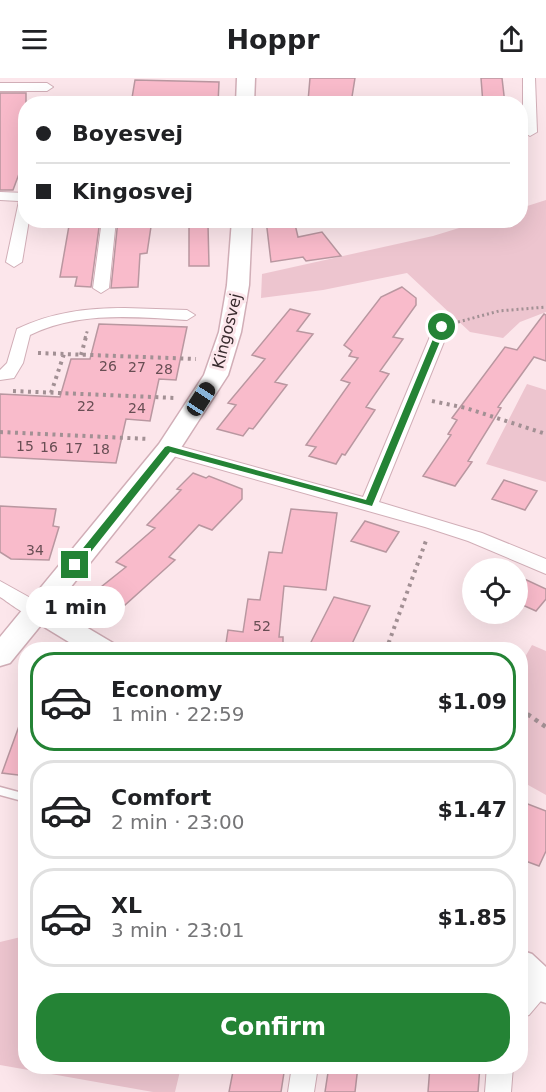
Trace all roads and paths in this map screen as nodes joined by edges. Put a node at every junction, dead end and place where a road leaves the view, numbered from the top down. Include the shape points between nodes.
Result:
1 (246, 78) edge
2 (529, 78) edge
3 (0, 87) edge
4 (47, 87) dead end
5 (245, 96) edge
6 (528, 96) edge
7 (546, 131) edge
8 (528, 132) edge
9 (0, 196) edge
10 (18, 197) edge
11 (20, 228) edge
12 (108, 228) edge
13 (242, 228) edge
14 (14, 262) dead end
15 (101, 288) dead end
16 (546, 307) edge
17 (187, 315) dead end
18 (442, 327) joint
19 (18, 352) junction
20 (64, 354) junction
21 (221, 360) junction
22 (0, 375) edge
23 (10, 391) dead end
24 (51, 393) junction
25 (413, 397) junction
26 (201, 399) junction
27 (0, 432) edge
28 (546, 434) edge
29 (171, 444) junction
30 (369, 504) junction
31 (432, 523) junction
32 (546, 567) edge
33 (0, 588) edge
34 (38, 611) junction
35 (91, 642) edge
36 (389, 642) edge
37 (0, 656) edge
38 (528, 714) edge
39 (546, 727) edge
40 (0, 791) edge
41 (18, 796) edge
42 (304, 1074) edge
43 (499, 1074) edge
44 (301, 1092) edge
45 (498, 1092) edge

1 - 5 street
2 - 6 street
3 - 4 street
7 - 8 street
9 - 10 street
11 - 14 street
12 - 15 street
13 - 21 street, Kingosvej via 238,285
16 - 18 path via 498,311
17 - 19 street via 105,312 39,323 23,332
18 - 25 street
19 - 20 path
19 - 22 street via 8,374
20 - 21 path
20 - 24 path
21 - 26 street, Kingosvej
23 - 24 path
24 - 26 path
25 - 28 path via 466,408
25 - 30 street
26 - 29 street, Kingosvej
27 - 29 path
29 - 30 street
29 - 34 street, Kingosvej
30 - 31 street
31 - 32 street
31 - 36 path
33 - 34 street
34 - 35 street
34 - 37 street, Kingosvej
38 - 39 path
40 - 41 lane
42 - 44 street
43 - 45 street

